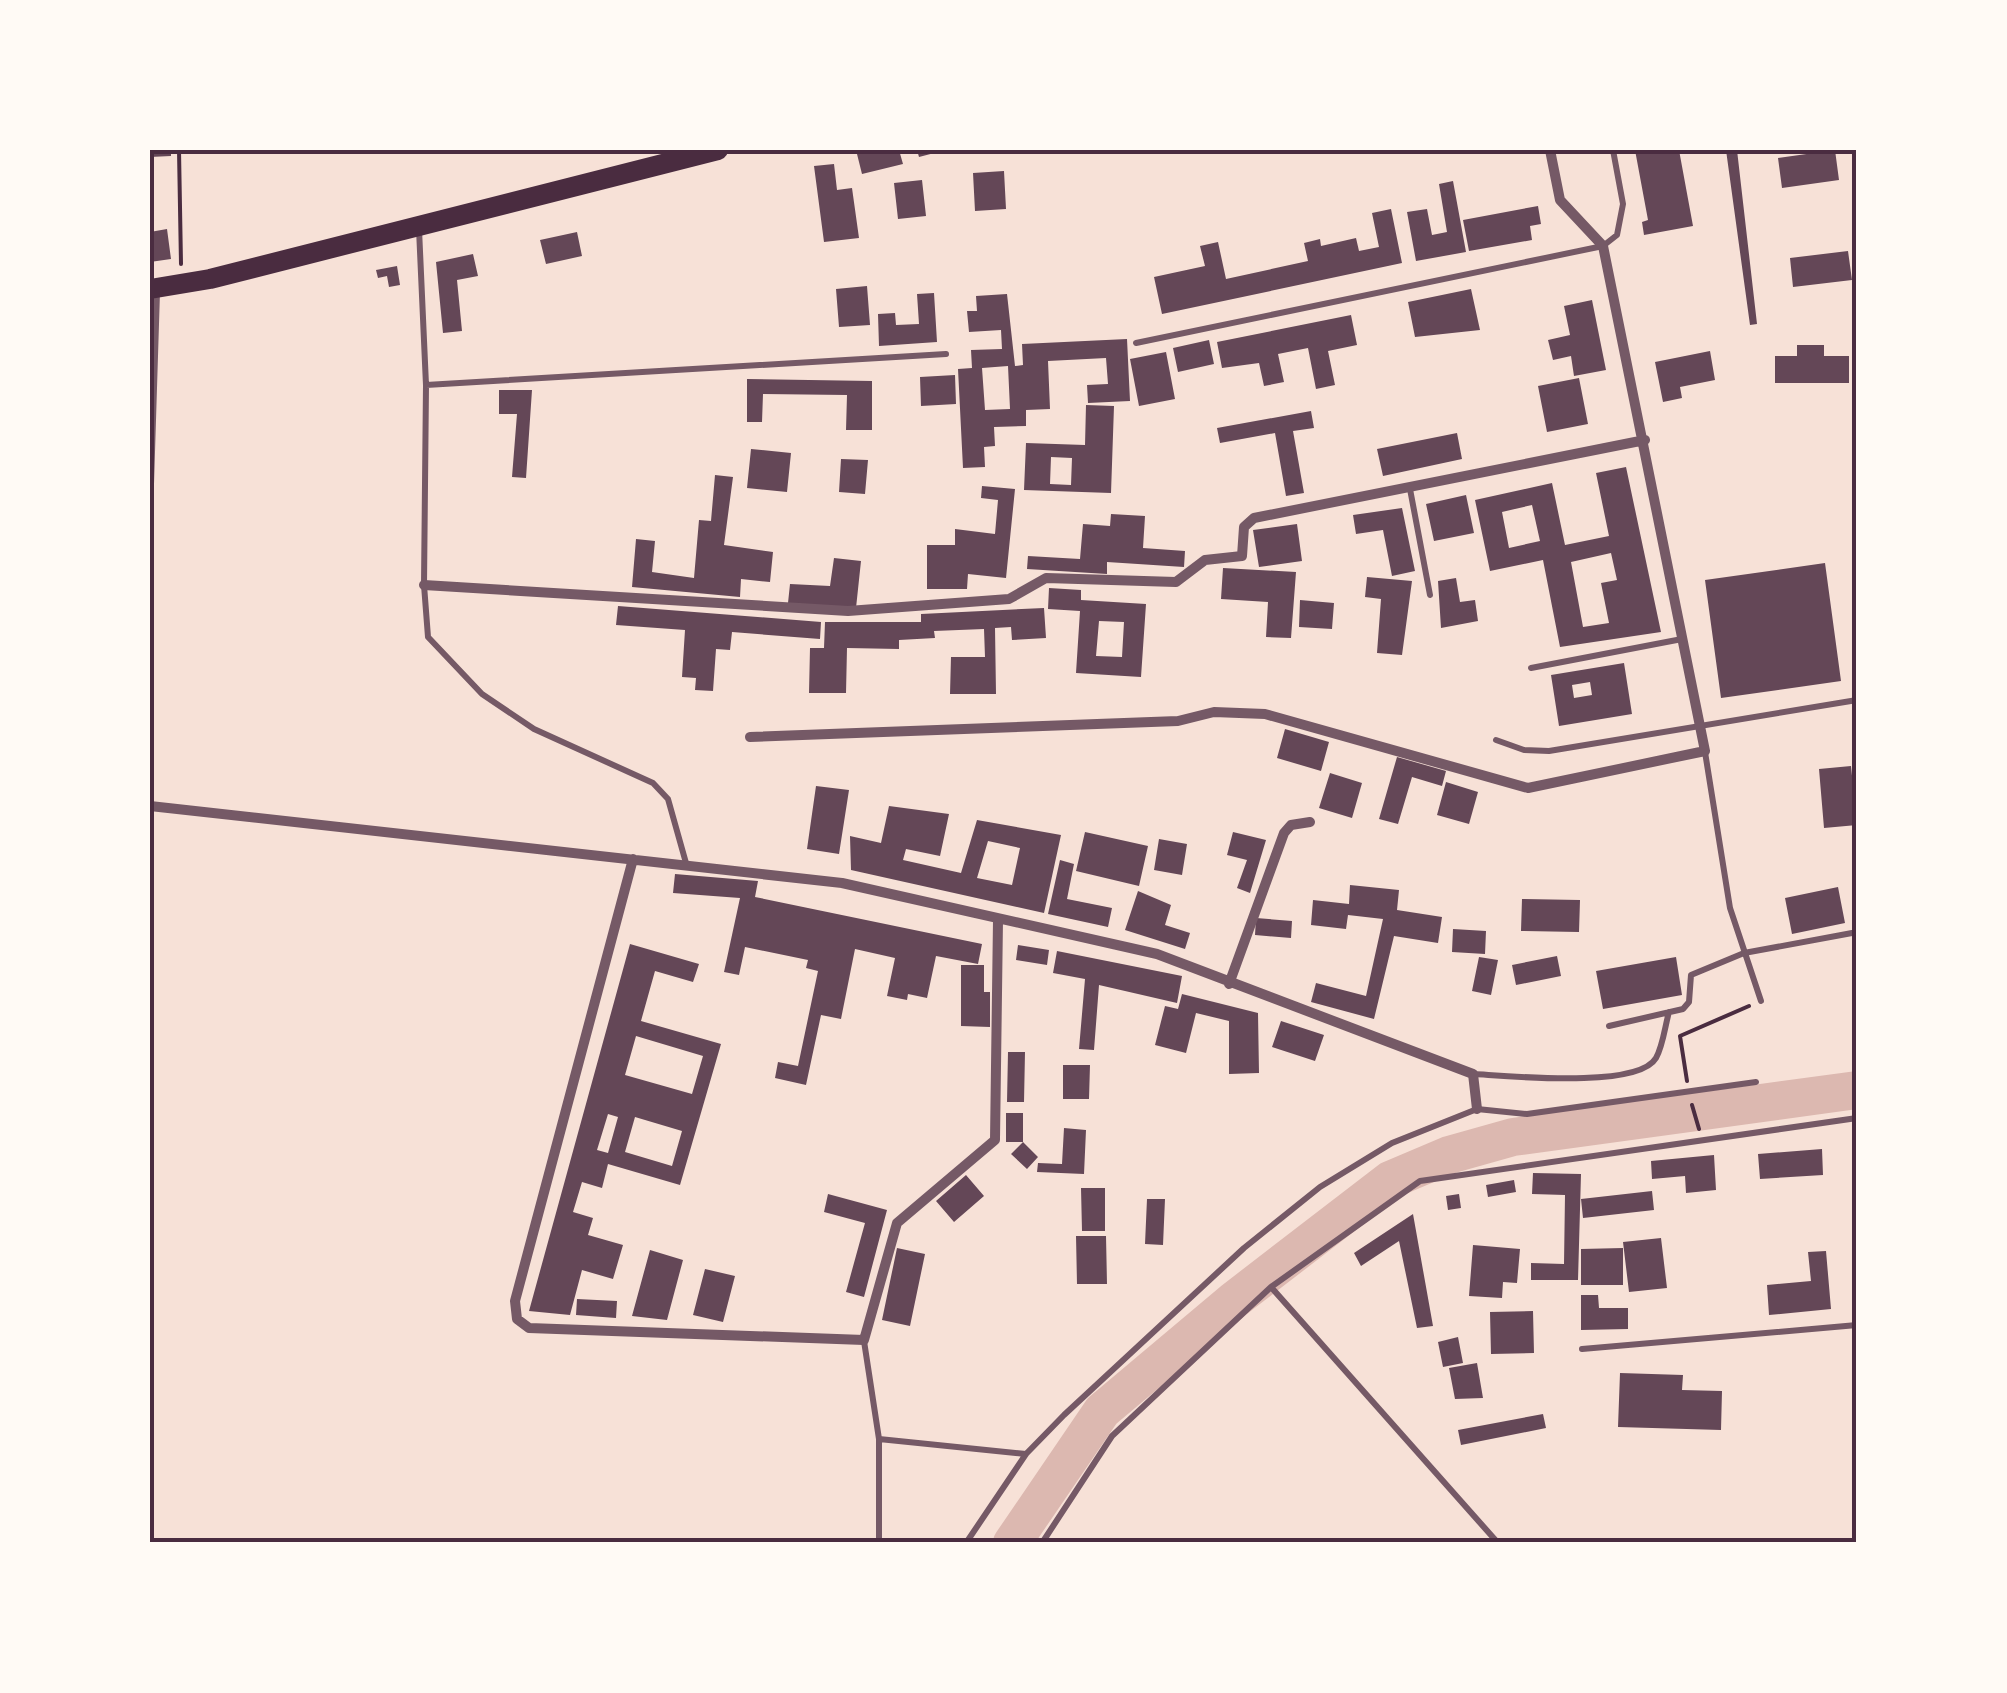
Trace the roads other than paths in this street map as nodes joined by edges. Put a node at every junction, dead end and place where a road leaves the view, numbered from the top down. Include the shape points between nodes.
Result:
1 (718, 150) edge
2 (1550, 150) edge
3 (1614, 150) edge
4 (419, 226) junction
5 (1603, 246) junction
6 (154, 288) edge
7 (1136, 343) dead end
8 (946, 354) dead end
9 (426, 385) junction
10 (1645, 440) junction
11 (1410, 489) junction
12 (150, 516) edge
13 (424, 585) junction
14 (1430, 595) dead end
15 (1683, 639) junction
16 (1531, 668) dead end
17 (1857, 700) edge
18 (1702, 726) junction
19 (750, 737) dead end
20 (1496, 740) dead end
21 (1705, 751) junction
22 (150, 806) edge
23 (1310, 822) dead end
24 (633, 859) junction
25 (686, 863) junction
26 (998, 920) junction
27 (1852, 933) dead end
28 (1744, 954) junction
29 (1229, 984) junction
30 (1760, 1002) road end
31 (1669, 1012) junction
32 (1609, 1026) dead end
33 (1472, 1074) junction
34 (1756, 1082) dead end
35 (1477, 1109) junction
36 (1857, 1118) edge
37 (1271, 1287) junction
38 (1857, 1325) edge
39 (864, 1340) junction
40 (1582, 1349) dead end
41 (879, 1439) junction
42 (1026, 1454) junction
43 (879, 1543) edge
44 (966, 1543) edge
45 (1042, 1543) edge
46 (1498, 1543) edge

1 - 4 main road
2 - 5 street via 1560,200
3 - 5 lane via 1624,204 1617,235
4 - 6 main road
4 - 9 lane
5 - 7 lane
5 - 10 street
6 - 12 lane
8 - 9 lane
9 - 13 lane
10 - 11 street
10 - 15 street
11 - 13 street via 1254,518 1244,527 1242,556 1205,560 1176,582 1046,578 1009,600 848,610
11 - 14 lane
13 - 25 lane via 428,636 482,694 534,729 653,782 668,799
15 - 16 lane
15 - 18 street
17 - 18 lane
18 - 20 lane via 1549,751
18 - 21 street
19 - 21 street via 1178,721 1242,710 1528,788
21 - 28 lane via 1730,908
22 - 24 street
23 - 29 street via 1284,833
24 - 25 street
24 - 39 street via 515,1301 516,1319 529,1328
25 - 26 street via 842,883
26 - 29 street via 1157,954
26 - 39 street via 995,1140 897,1223
27 - 28 lane
28 - 30 lane
28 - 31 lane via 1691,975 1689,1002
29 - 33 street
31 - 32 lane
31 - 33 lane via 1656,1059 1638,1072
33 - 35 street
34 - 35 lane via 1526,1114
35 - 42 lane via 1392,1143 1320,1187 1244,1248
36 - 37 lane via 1420,1181
37 - 45 lane via 1112,1436
37 - 46 lane
38 - 40 lane
39 - 41 lane
41 - 42 lane
41 - 43 lane
42 - 44 lane

